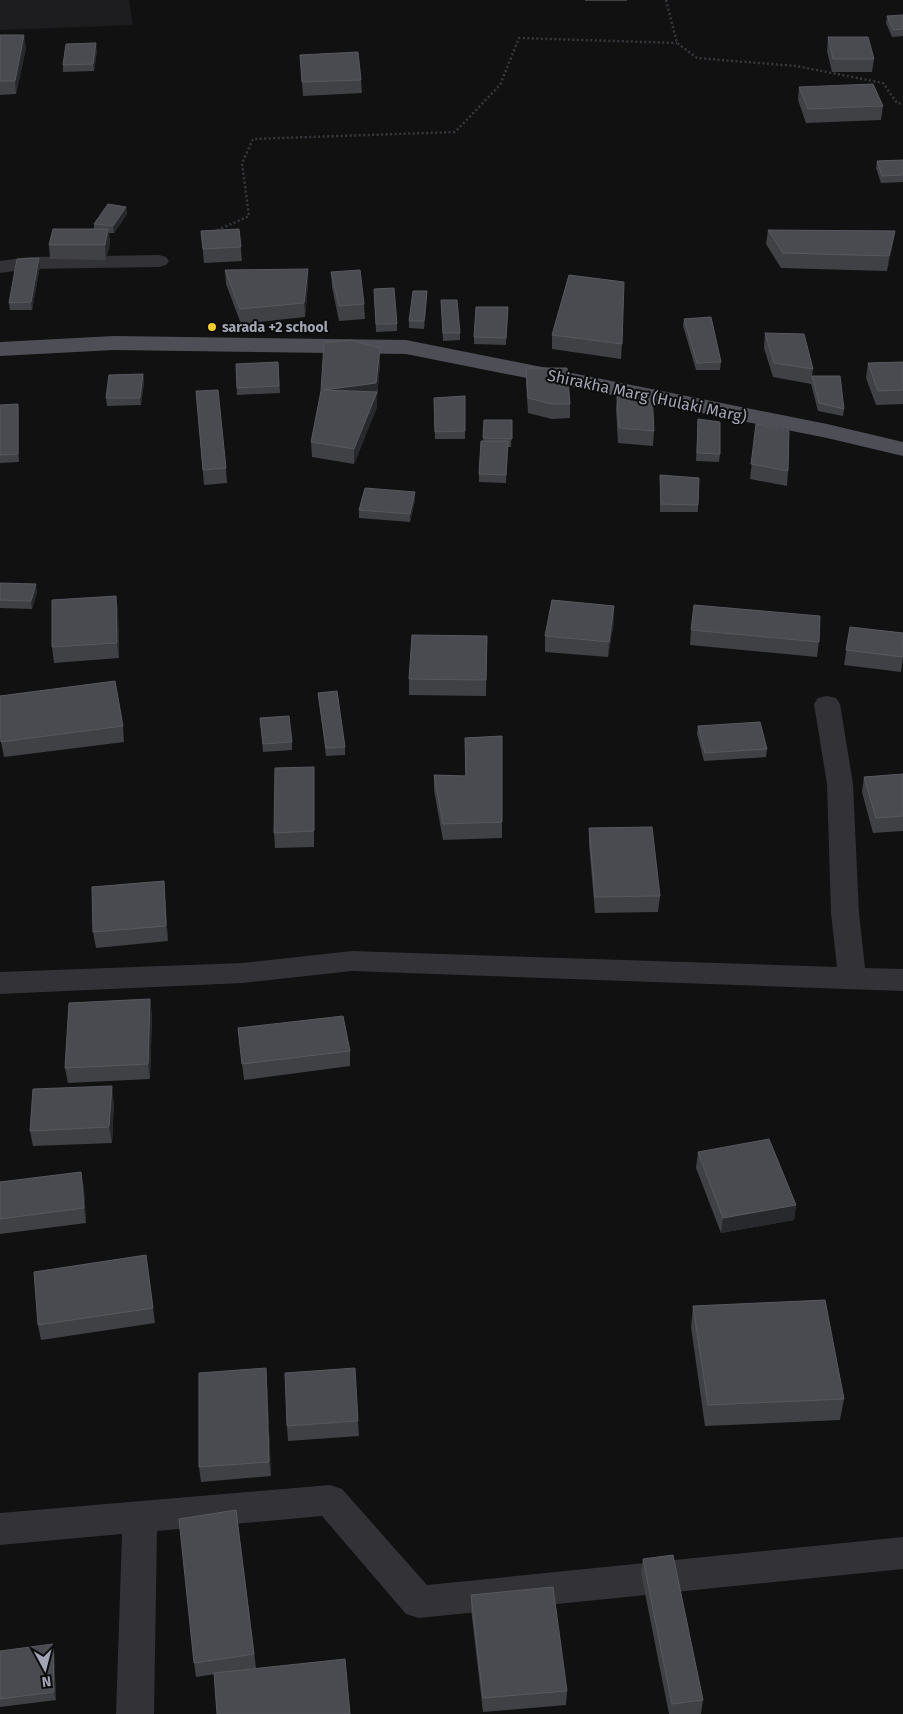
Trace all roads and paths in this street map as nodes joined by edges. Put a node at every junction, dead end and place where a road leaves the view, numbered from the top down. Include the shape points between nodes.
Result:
1 (666, 0) edge
2 (677, 43) junction
3 (903, 104) edge
4 (212, 232) edge
5 (158, 261) dead end
6 (0, 267) edge
7 (0, 349) edge
8 (903, 449) edge
9 (827, 704) dead end
10 (852, 977) junction
11 (903, 980) edge
12 (0, 983) edge
13 (140, 1517) junction
14 (0, 1529) edge
15 (903, 1553) edge
16 (135, 1714) edge

1 - 2 path
2 - 3 path via 697,58 796,66 883,83 897,103
2 - 4 path via 519,38 500,85 455,132 253,139 242,163 249,216
5 - 6 street via 29,263
7 - 8 main road, Shirakha Marg (Hulaki Marg) via 114,343 406,347
9 - 10 street via 840,784 845,913
10 - 11 street
10 - 12 street via 352,961 243,973
13 - 14 street
13 - 15 street via 330,1500 419,1602
13 - 16 street

